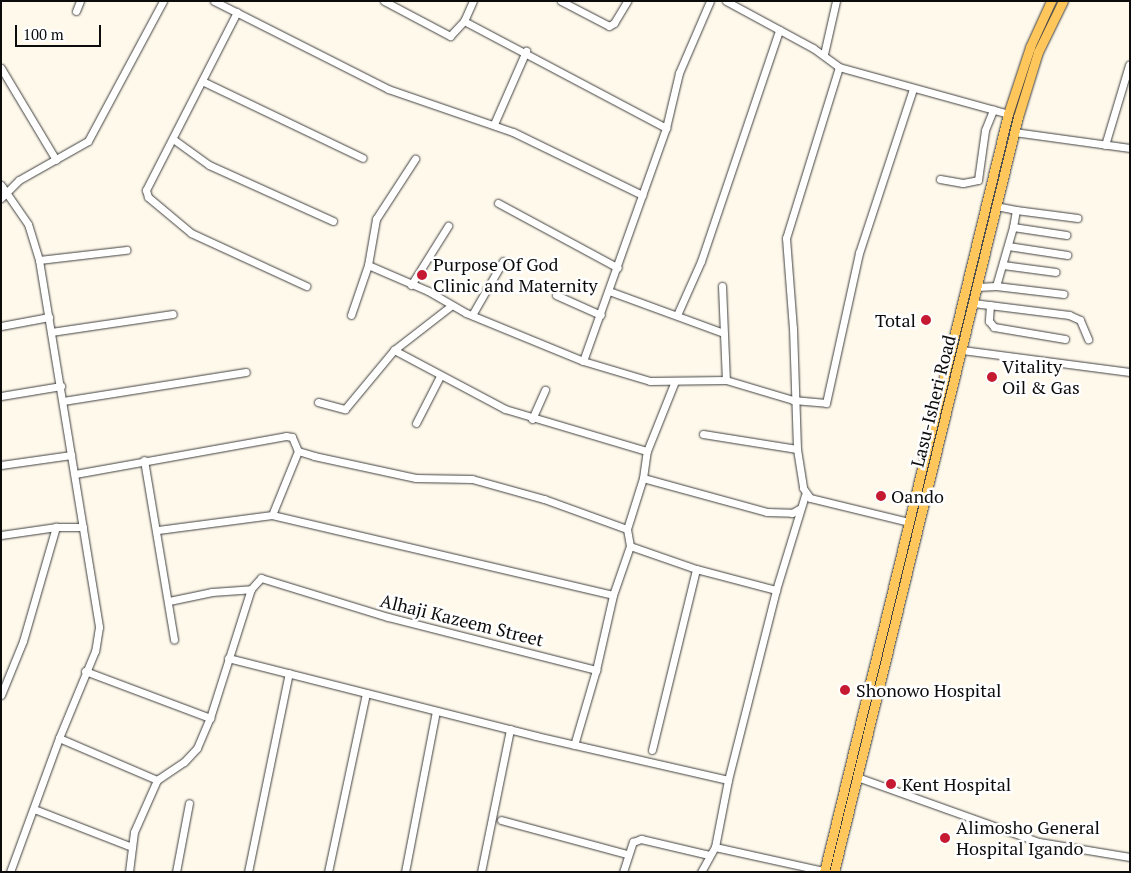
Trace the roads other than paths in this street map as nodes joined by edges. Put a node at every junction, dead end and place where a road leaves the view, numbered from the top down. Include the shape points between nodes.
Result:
1 (80, 1) edge
2 (163, 1) edge
3 (214, 1) edge
4 (384, 1) edge
5 (473, 1) edge
6 (561, 1) edge
7 (627, 1) edge
8 (710, 1) edge
9 (726, 1) edge
10 (836, 1) edge
11 (1051, 1) edge
12 (1063, 1) edge
13 (76, 11) dead end
14 (237, 12) junction
15 (464, 21) junction
16 (778, 30) junction
17 (526, 51) junction
18 (824, 54) junction
19 (1129, 65) edge
20 (839, 67) junction
21 (1, 68) edge
22 (202, 81) junction
23 (913, 89) junction
24 (993, 110) junction
25 (1008, 114) junction
26 (494, 124) junction
27 (666, 128) junction
28 (1014, 132) junction
29 (173, 140) junction
30 (1104, 145) junction
31 (1130, 148) edge
32 (363, 158) dead end
33 (415, 159) dead end
34 (56, 160) junction
35 (940, 179) dead end
36 (3, 192) edge
37 (642, 195) junction
38 (498, 203) dead end
39 (996, 206) junction
40 (1016, 210) junction
41 (1076, 218) dead end
42 (333, 221) dead end
43 (448, 226) dead end
44 (1012, 227) junction
45 (1066, 235) dead end
46 (1008, 246) junction
47 (126, 250) dead end
48 (1067, 255) dead end
49 (39, 260) junction
50 (502, 261) dead end
51 (368, 265) junction
52 (1003, 265) junction
53 (618, 268) junction
54 (1056, 272) dead end
55 (412, 285) junction
56 (306, 286) dead end
57 (722, 286) dead end
58 (996, 286) junction
59 (977, 287) junction
60 (609, 291) junction
61 (1064, 294) dead end
62 (556, 295) dead end
63 (973, 304) junction
64 (452, 305) junction
65 (990, 305) junction
66 (173, 314) dead end
67 (351, 314) dead end
68 (472, 315) junction
69 (601, 315) junction
70 (676, 315) junction
71 (49, 317) junction
72 (1, 326) edge
73 (51, 332) junction
74 (724, 333) junction
75 (1065, 339) dead end
76 (1088, 339) dead end
77 (394, 350) junction
78 (962, 350) junction
79 (582, 361) junction
80 (246, 372) dead end
81 (1130, 372) edge
82 (440, 376) junction
83 (726, 380) junction
84 (675, 381) junction
85 (60, 386) junction
86 (545, 390) dead end
87 (1, 396) edge
88 (793, 400) junction
89 (63, 401) junction
90 (318, 402) dead end
91 (532, 419) junction
92 (416, 423) dead end
93 (703, 434) dead end
94 (797, 449) junction
95 (298, 450) junction
96 (647, 451) junction
97 (71, 455) junction
98 (144, 460) junction
99 (1, 465) edge
100 (75, 474) junction
101 (643, 478) junction
102 (805, 495) junction
103 (799, 509) junction
104 (272, 515) junction
105 (909, 522) junction
106 (56, 527) junction
107 (83, 527) junction
108 (627, 529) junction
109 (158, 530) junction
110 (1, 535) edge
111 (630, 546) junction
112 (696, 569) junction
113 (251, 589) junction
114 (776, 590) junction
115 (613, 595) junction
116 (169, 601) junction
117 (174, 640) dead end
118 (228, 658) junction
119 (596, 670) junction
120 (85, 671) junction
121 (289, 673) junction
122 (366, 693) junction
123 (1, 695) edge
124 (436, 711) junction
125 (210, 718) junction
126 (510, 729) junction
127 (59, 738) junction
128 (574, 745) junction
129 (652, 750) dead end
130 (857, 777) junction
131 (156, 780) junction
132 (728, 780) junction
133 (190, 803) dead end
134 (34, 809) junction
135 (501, 820) dead end
136 (132, 847) junction
137 (715, 847) junction
138 (628, 854) junction
139 (709, 855) junction
140 (1130, 857) edge
141 (824, 871) edge
142 (10, 872) edge
143 (129, 872) edge
144 (176, 872) edge
145 (248, 872) edge
146 (328, 872) edge
147 (405, 872) edge
148 (481, 872) edge
149 (623, 872) edge
150 (701, 872) edge
151 (834, 872) edge

1 - 13 street
2 - 34 street via 95,131 88,141
3 - 14 street
4 - 15 street via 450,36
5 - 15 street
6 - 7 street via 609,26
8 - 27 street via 679,74
9 - 16 street
10 - 18 street
11 - 25 main road, Lasu-Isheri Road via 1030,47
12 - 28 main road, Lasu-Isheri Road via 1038,52
14 - 22 street
14 - 26 street via 388,89 468,119
15 - 17 street
16 - 18 street
16 - 70 street via 704,252
17 - 26 street
17 - 27 street
18 - 20 street
19 - 30 street
20 - 23 street
20 - 88 street via 786,238 793,328
21 - 34 street
22 - 29 street
22 - 32 street
23 - 24 street
23 - 88 street via 859,253 828,399 821,404
24 - 25 street
24 - 35 street via 985,130 978,180 963,183
25 - 105 main road, Lasu-Isheri Road
26 - 37 street
27 - 37 street
28 - 30 street
28 - 39 main road, Lasu-Isheri Road
29 - 42 street via 209,165
29 - 56 street via 146,190 148,197 191,233
30 - 31 street
33 - 51 street via 376,219
34 - 36 street
36 - 49 street via 31,232
37 - 53 street
38 - 53 street
39 - 40 street
39 - 59 main road, Lasu-Isheri Road
40 - 41 street
40 - 44 street
43 - 55 street
44 - 45 street
44 - 46 street
46 - 48 street
46 - 52 street
47 - 49 street
49 - 71 street
50 - 68 street
51 - 55 street
51 - 67 street
52 - 54 street
52 - 58 street
53 - 60 street
55 - 64 street
57 - 74 street
58 - 59 street
58 - 61 street
59 - 63 main road, Lasu-Isheri Road
60 - 69 street
60 - 70 street
62 - 69 street
63 - 65 street
63 - 78 main road, Lasu-Isheri Road
64 - 68 street
64 - 77 street
65 - 75 street via 989,321 994,327
65 - 76 street via 1069,315 1080,320
66 - 73 street
68 - 79 street
69 - 79 street
70 - 74 street
71 - 72 street
71 - 73 street
73 - 85 street
74 - 83 street
77 - 82 street
77 - 90 street via 345,409
78 - 81 street
78 - 130 main road, Lasu-Isheri Road
79 - 84 street via 650,381
80 - 89 street
82 - 91 street
82 - 92 street
83 - 84 street
83 - 88 street
84 - 96 street
85 - 87 street
85 - 89 street
86 - 91 street
88 - 94 street
89 - 97 street
91 - 96 street
93 - 94 street
94 - 102 street
95 - 98 street via 292,437 286,436
95 - 104 street
95 - 108 street via 416,478 472,479 544,499
96 - 101 street
97 - 99 street
97 - 100 street
98 - 100 street
98 - 109 street
100 - 107 street
101 - 103 street via 767,512 792,513
101 - 108 street
102 - 103 street
102 - 105 street
103 - 114 street
104 - 109 street
104 - 115 street
105 - 141 main road, Lasu-Isheri Road
106 - 107 street
106 - 110 street
106 - 123 street via 23,641
107 - 120 street via 99,627 97,646
108 - 111 street
109 - 116 street
111 - 112 street
111 - 115 street
112 - 114 street
112 - 129 street
113 - 116 street via 212,592
113 - 118 street
113 - 119 street, Alhaji Kazeem Street via 261,578 271,580 388,617
114 - 132 street
115 - 119 street
116 - 117 street
118 - 121 street
118 - 125 street
119 - 128 street
120 - 125 street
120 - 127 street
121 - 122 street
121 - 145 street
122 - 124 street
122 - 146 street
124 - 126 street
124 - 147 street
125 - 131 street via 192,753
126 - 128 street
126 - 148 street
127 - 131 street
127 - 134 street
128 - 132 street
130 - 140 street via 1039,842
130 - 151 main road, Lasu-Isheri Road
131 - 136 street via 134,832
132 - 137 street
133 - 144 street
134 - 136 street
134 - 142 street
135 - 138 street
136 - 143 street
137 - 139 street
137 - 141 street
138 - 139 street via 633,842 650,838
138 - 149 street
139 - 150 street

